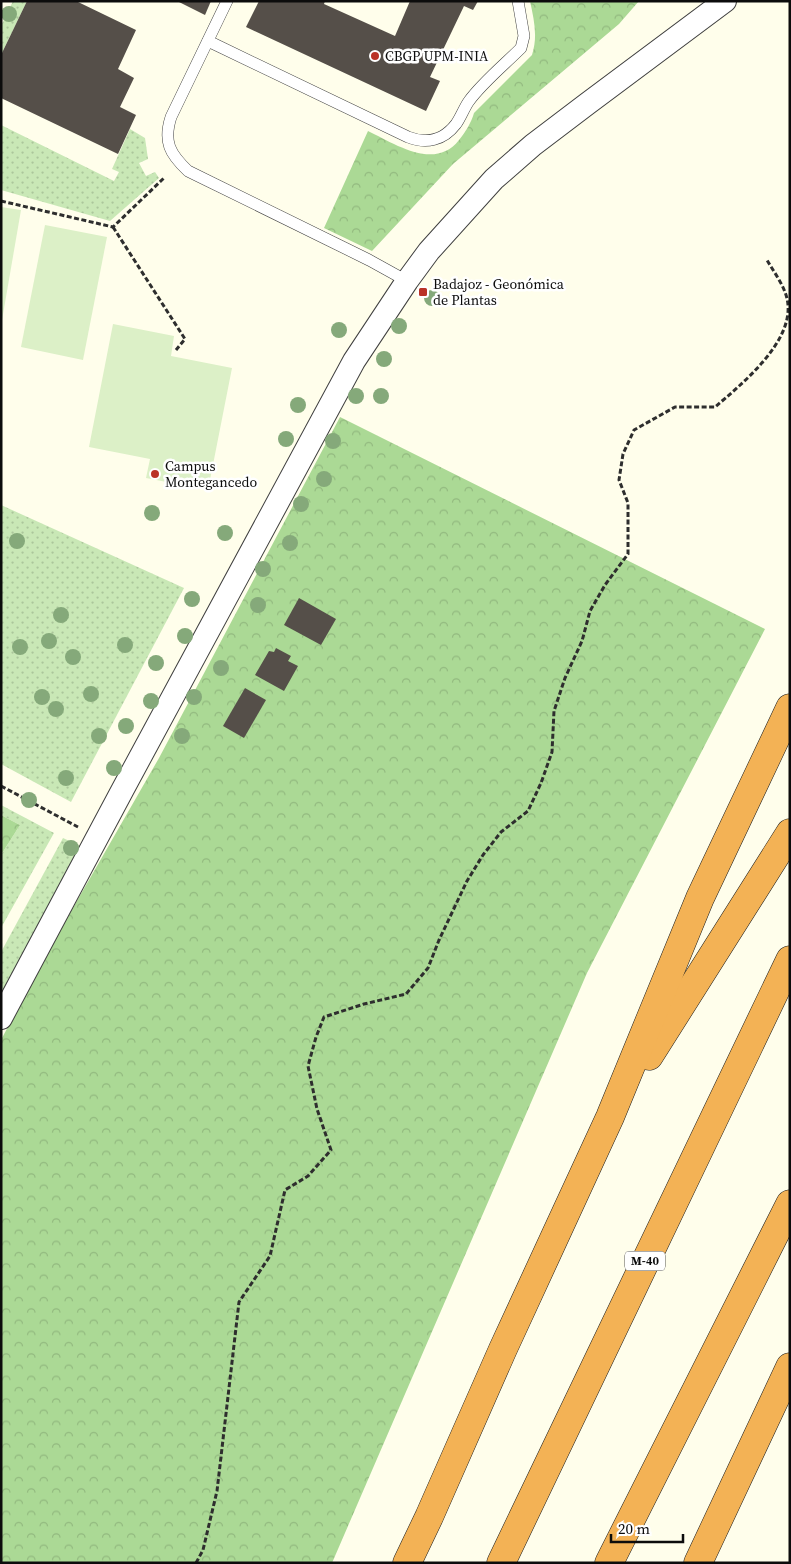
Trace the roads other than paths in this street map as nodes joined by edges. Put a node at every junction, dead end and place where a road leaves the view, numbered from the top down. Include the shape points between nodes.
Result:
1 (227, 1) edge
2 (518, 1) edge
3 (699, 1) edge
4 (726, 1) edge
5 (208, 41) junction
6 (669, 42) junction
7 (407, 281) junction
8 (790, 708) edge
9 (790, 833) edge
10 (790, 960) edge
11 (1, 1018) edge
12 (610, 1118) junction
13 (790, 1204) edge
14 (790, 1367) edge
15 (407, 1563) edge
16 (501, 1563) edge
17 (608, 1563) edge
18 (698, 1563) edge

1 - 5 lane
2 - 5 lane via 524,36 521,48 469,100 456,124 445,135 426,142 408,137
3 - 6 street
4 - 6 street
5 - 7 lane via 167,128 168,143 174,157 188,171
6 - 7 street via 533,145 494,179 429,251
7 - 11 street via 354,361
8 - 12 highway via 700,898
9 - 12 highway
10 - 16 highway, M-40
12 - 15 highway
13 - 17 highway
14 - 18 highway

